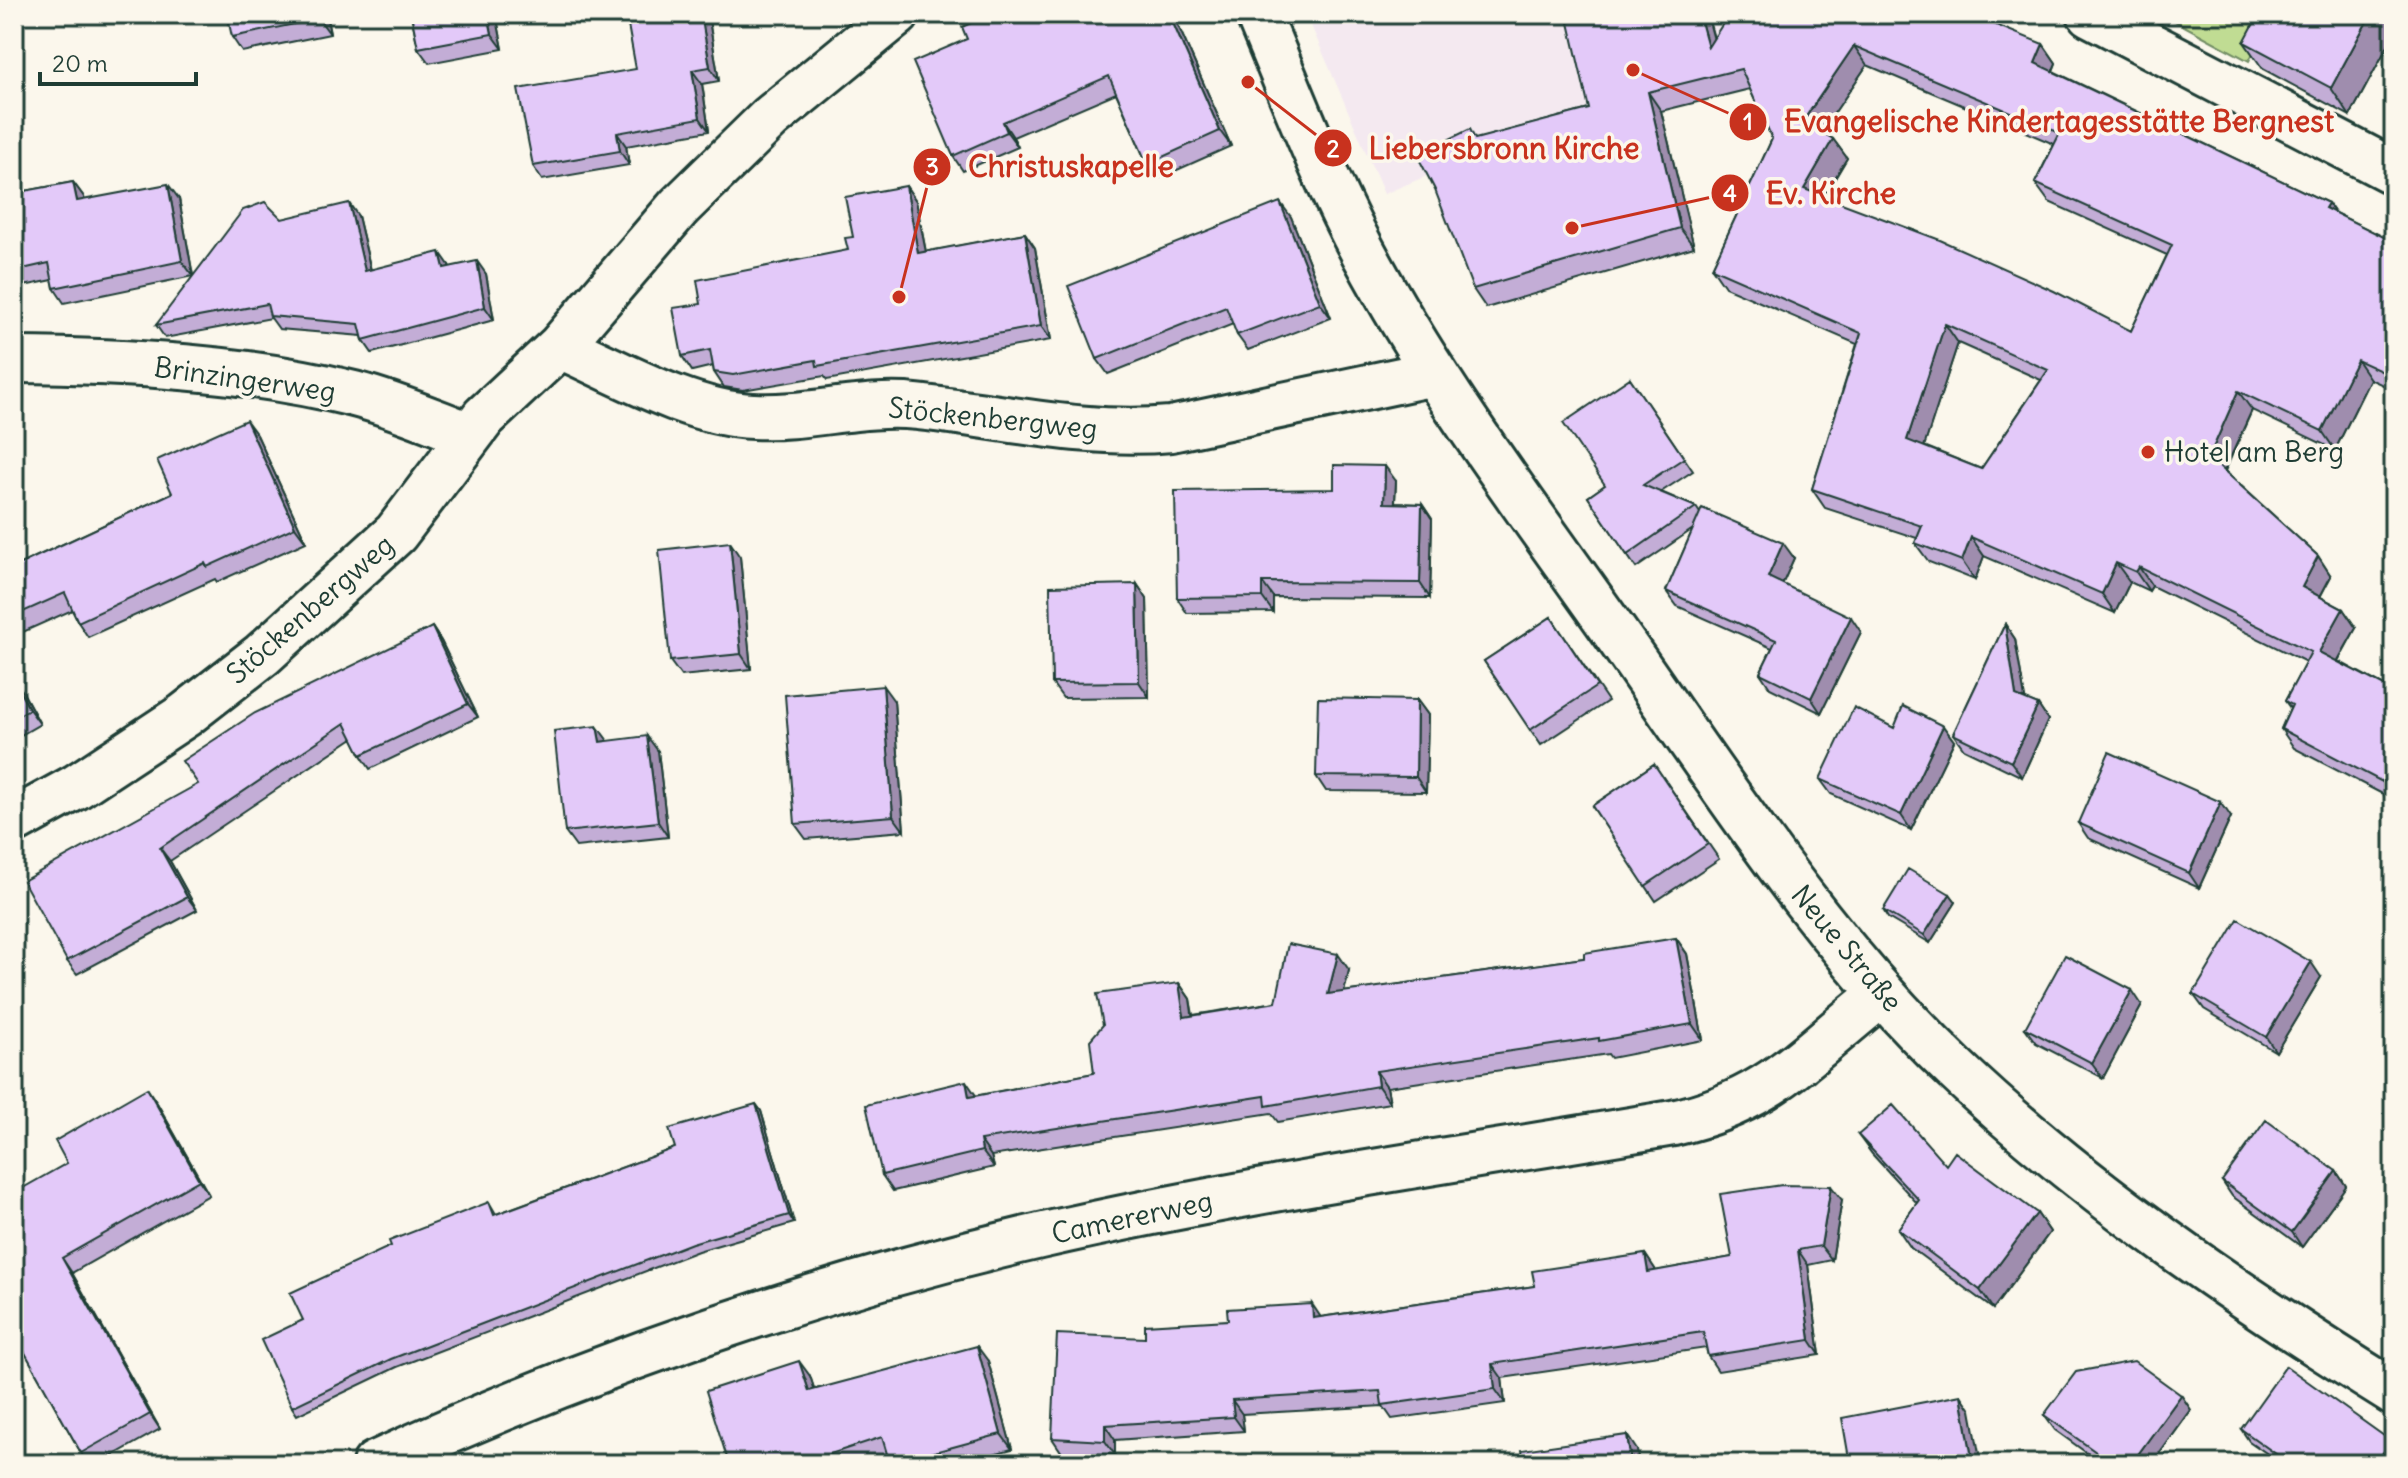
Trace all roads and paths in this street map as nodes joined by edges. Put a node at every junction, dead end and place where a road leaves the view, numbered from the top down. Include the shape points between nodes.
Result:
1 (897, 14) edge
2 (1258, 14) edge
3 (2090, 14) edge
4 (2394, 172) edge
5 (560, 346) junction
6 (14, 360) edge
7 (1434, 373) junction
8 (469, 435) junction
9 (14, 821) edge
10 (1882, 994) junction
11 (2383, 1375) edge
12 (375, 1464) edge

1 - 5 street, Stöckenbergweg via 718,166
2 - 7 street, Neue Straße via 1356,237
3 - 4 street
5 - 7 street, Stöckenbergweg via 695,404 748,416 894,406 1129,432 1171,429
5 - 8 street, Stöckenbergweg
6 - 8 street, Brinzingerweg via 137,365 323,388 379,401
7 - 10 street, Neue Straße via 1746,822
8 - 9 street, Stöckenbergweg via 410,519 262,655 124,756
10 - 11 street, Neue Straße via 2021,1131 2177,1247
10 - 12 street, Camererweg via 1776,1082 1716,1112 1215,1199 935,1262 612,1365

